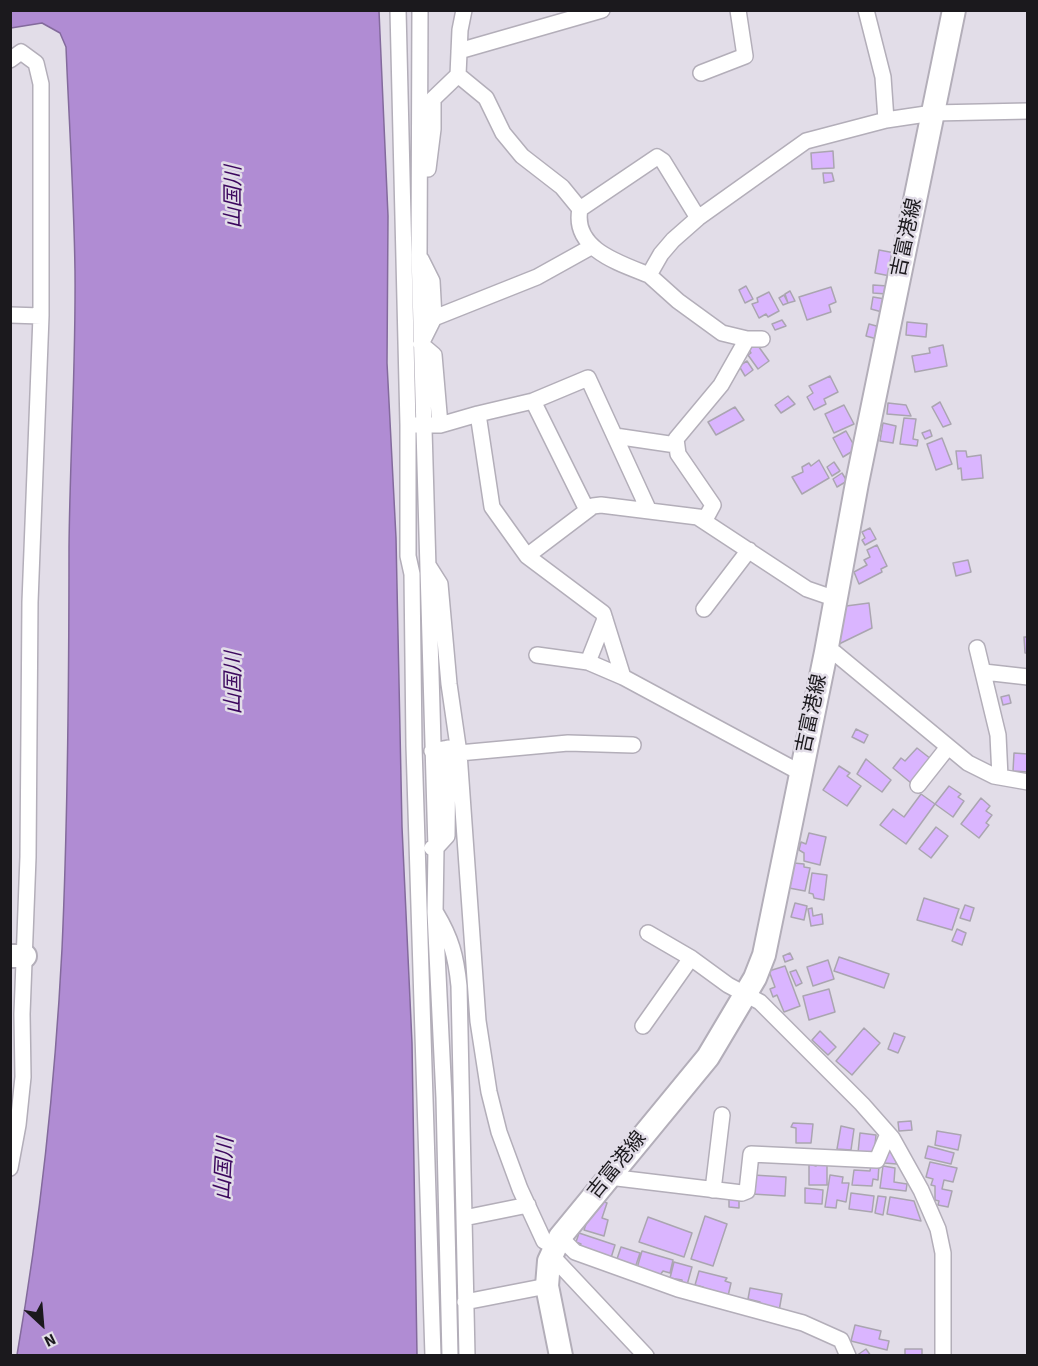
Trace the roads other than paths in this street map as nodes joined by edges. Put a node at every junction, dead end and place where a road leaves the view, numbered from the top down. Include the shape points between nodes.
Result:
1 (400, 10) edge
2 (464, 10) edge
3 (602, 10) edge
4 (738, 10) edge
5 (866, 10) edge
6 (954, 10) edge
7 (421, 14) edge
8 (459, 51) junction
9 (10, 60) edge
10 (701, 73) dead end
11 (458, 75) junction
12 (427, 99) junction
13 (1028, 111) edge
14 (933, 113) junction
15 (886, 120) junction
16 (580, 209) junction
17 (698, 218) junction
18 (591, 248) junction
19 (419, 254) junction
20 (649, 275) junction
21 (10, 315) edge
22 (41, 316) junction
23 (434, 318) junction
24 (747, 339) junction
25 (762, 339) dead end
26 (421, 344) junction
27 (405, 345) junction
28 (533, 401) junction
29 (478, 414) junction
30 (440, 424) junction
31 (416, 425) junction
32 (615, 436) junction
33 (676, 445) junction
34 (408, 473) junction
35 (587, 510) junction
36 (649, 512) junction
37 (699, 518) junction
38 (749, 550) junction
39 (527, 556) junction
40 (428, 565) junction
41 (836, 599) junction
42 (704, 609) dead end
43 (605, 619) junction
44 (977, 648) dead end
45 (826, 652) junction
46 (537, 655) dead end
47 (588, 662) junction
48 (984, 672) junction
49 (623, 677) junction
50 (1028, 677) edge
51 (633, 744) dead end
52 (424, 746) junction
53 (948, 747) junction
54 (454, 751) junction
55 (801, 773) junction
56 (1000, 777) junction
57 (1028, 782) edge
58 (918, 785) dead end
59 (418, 841) junction
60 (436, 848) junction
61 (435, 912) junction
62 (648, 933) dead end
63 (18, 956) edge
64 (691, 958) junction
65 (431, 969) junction
66 (746, 995) junction
67 (476, 1000) junction
68 (459, 1002) junction
69 (440, 1004) junction
70 (643, 1026) dead end
71 (461, 1094) junction
72 (444, 1098) junction
73 (722, 1115) dead end
74 (444, 1134) junction
75 (888, 1134) junction
76 (428, 1135) junction
77 (10, 1168) edge
78 (609, 1177) junction
79 (713, 1190) junction
80 (528, 1205) junction
81 (464, 1218) junction
82 (556, 1246) junction
83 (547, 1286) junction
84 (465, 1306) junction
85 (450, 1310) junction
86 (433, 1312) junction
87 (433, 1356) edge
88 (450, 1356) edge
89 (467, 1356) edge
90 (561, 1356) edge
91 (646, 1356) edge
92 (848, 1356) edge
93 (943, 1356) edge

1 - 7 street
1 - 27 street
2 - 8 street
3 - 8 street
4 - 10 street via 745,56
5 - 15 street via 883,77
6 - 14 main road, 吉富港線
7 - 12 street
8 - 11 street
9 - 22 street via 21,52 36,63 41,84
11 - 12 street
11 - 16 street via 486,98 503,133 522,156 562,187
12 - 19 street
13 - 14 street
14 - 15 street
14 - 41 main road, 吉富港線
15 - 17 street via 806,141
16 - 17 street via 657,157 663,160
16 - 18 street via 578,220
17 - 20 street via 673,240
18 - 20 street
18 - 23 street via 537,277
19 - 23 street via 432,281
19 - 26 street
20 - 24 street via 722,333
21 - 22 street
22 - 63 street
23 - 26 street
24 - 25 street
24 - 33 street via 721,386 676,439
26 - 27 street
26 - 30 street via 434,355
26 - 31 street
27 - 31 street
28 - 29 street
28 - 32 street via 588,378
28 - 35 street
29 - 30 street
29 - 39 street via 492,507
30 - 31 street
31 - 34 street
31 - 40 street
32 - 33 street
32 - 36 street
33 - 37 street via 678,454 713,505 706,518
34 - 40 street via 417,546
34 - 52 street via 408,556
35 - 36 street via 601,505
35 - 39 street
36 - 37 street
37 - 38 street
38 - 41 street via 807,589
38 - 42 street
39 - 43 street via 603,613
40 - 52 street via 431,726
40 - 54 street via 440,585
41 - 45 main road, 吉富港線
43 - 47 street
43 - 49 street
44 - 48 street
45 - 53 street via 835,653
45 - 55 main road, 吉富港線
46 - 47 street
47 - 49 street
48 - 50 street
48 - 56 street via 999,735
49 - 55 street
51 - 54 street via 568,743
52 - 54 street
52 - 59 street
52 - 60 street
53 - 56 street
53 - 58 street
54 - 60 street via 447,836
54 - 67 street
55 - 66 main road, 吉富港線 via 770,931
56 - 57 street
59 - 60 street
59 - 65 street
60 - 61 street
61 - 65 street
61 - 68 street via 449,934
62 - 64 street
63 - 77 street via 22,1097
64 - 66 street
64 - 70 street
65 - 69 street
65 - 76 street via 429,1071 423,1086
66 - 75 street via 760,1002
66 - 78 main road, 吉富港線 via 708,1057
67 - 68 street
67 - 80 street via 483,1058 499,1132
68 - 69 street
68 - 71 street
69 - 72 street
71 - 72 street
71 - 81 street
72 - 74 street
73 - 79 street
74 - 76 street
74 - 85 street
75 - 79 street via 877,1160 751,1154 747,1191 742,1194
75 - 93 street via 921,1190 938,1229 943,1252
76 - 86 street
78 - 79 street
78 - 82 main road, 吉富港線
80 - 81 street
80 - 82 street via 544,1241
81 - 84 street
82 - 83 main road, 吉富港線
82 - 91 street
82 - 92 street via 678,1289 803,1323 841,1340
83 - 84 street
83 - 90 main road, 吉富港線
84 - 85 street
84 - 89 street
85 - 86 street
85 - 88 street
86 - 87 street

